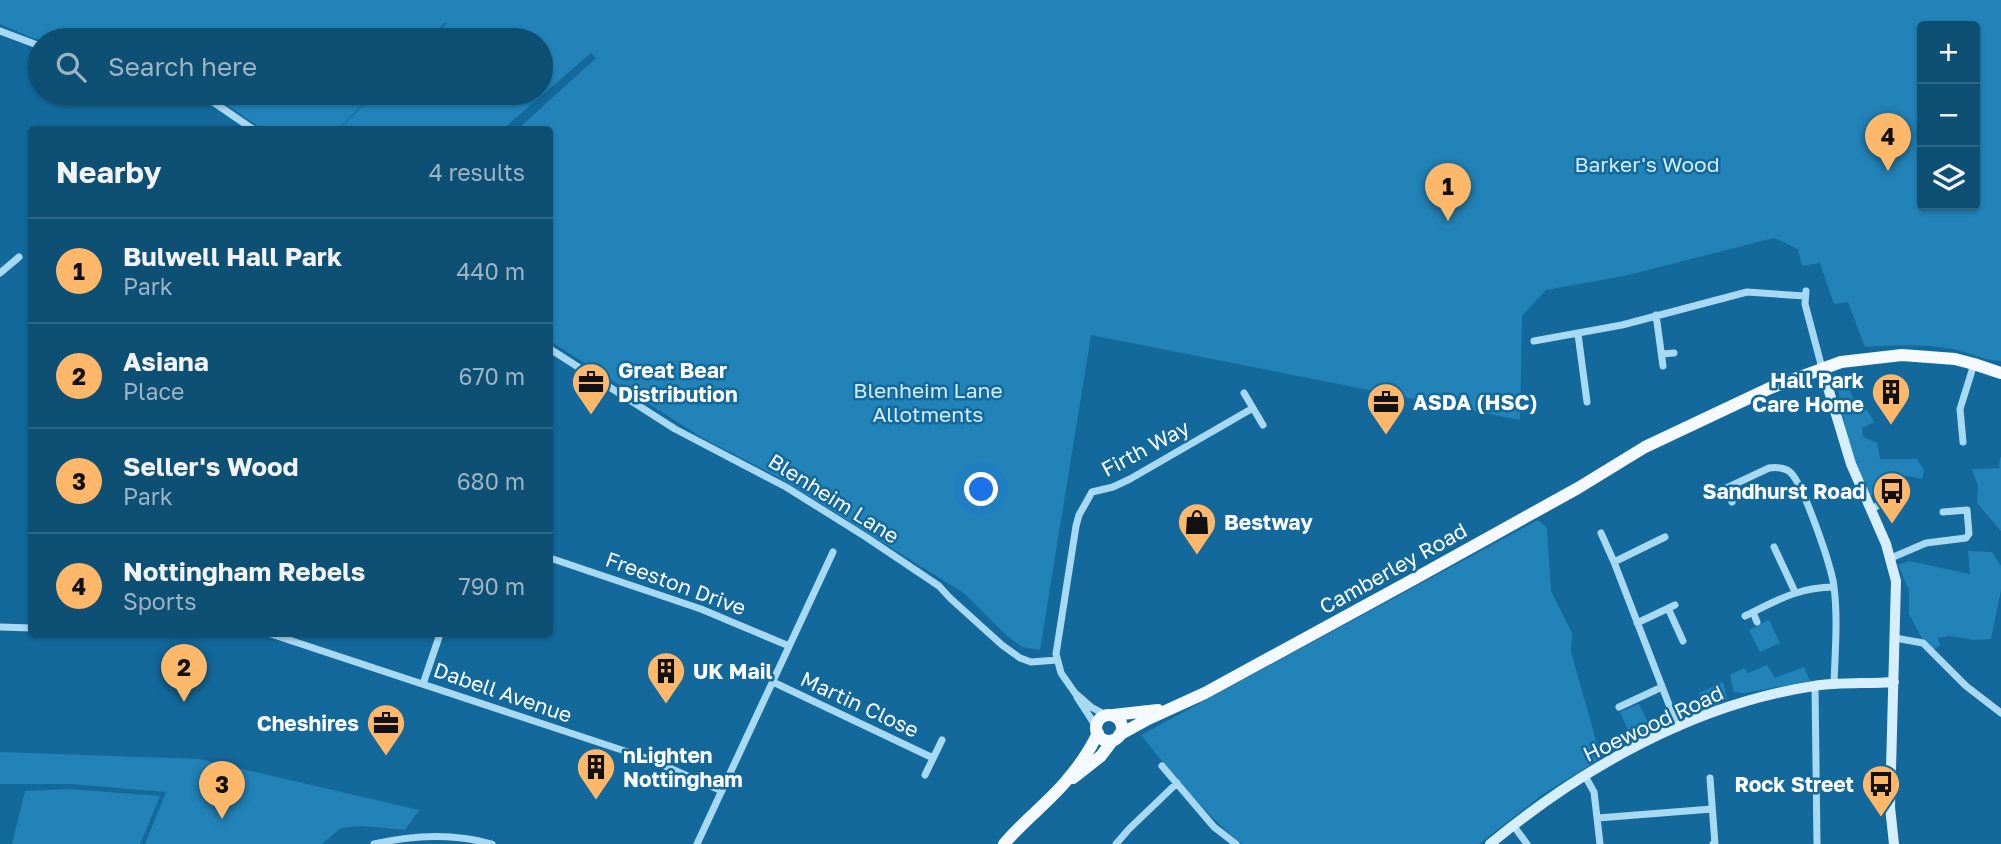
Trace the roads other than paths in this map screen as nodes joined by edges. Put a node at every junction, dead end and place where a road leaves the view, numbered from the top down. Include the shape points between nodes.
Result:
1 (0, 31) edge
2 (28, 42) edge
3 (218, 105) edge
4 (248, 126) edge
5 (19, 257) dead end
6 (0, 273) edge
7 (1656, 316) junction
8 (1544, 329) dead end
9 (1578, 334) junction
10 (1545, 339) junction
11 (1534, 341) dead end
12 (553, 351) edge
13 (1674, 352) dead end
14 (1662, 354) junction
15 (1974, 363) junction
16 (1663, 366) dead end
17 (1822, 368) junction
18 (2001, 373) edge
19 (1585, 387) junction
20 (1576, 388) dead end
21 (1244, 393) dead end
22 (1587, 402) dead end
23 (1253, 408) junction
24 (1263, 425) dead end
25 (1963, 442) dead end
26 (1908, 491) dead end
27 (1732, 502) dead end
28 (1871, 509) junction
29 (1977, 509) dead end
30 (1967, 510) junction
31 (1943, 512) dead end
32 (1601, 533) dead end
33 (1655, 533) dead end
34 (1774, 547) dead end
35 (833, 552) dead end
36 (1891, 558) junction
37 (553, 559) edge
38 (1614, 562) junction
39 (1834, 587) junction
40 (1795, 592) junction
41 (1637, 622) junction
42 (1757, 622) dead end
43 (0, 627) edge
44 (1688, 627) dead end
45 (28, 628) edge
46 (1679, 631) junction
47 (280, 637) edge
48 (439, 637) edge
49 (1895, 638) junction
50 (1684, 641) dead end
51 (789, 646) junction
52 (1057, 660) junction
53 (772, 682) junction
54 (1894, 682) junction
55 (423, 684) junction
56 (1834, 684) junction
57 (1815, 686) junction
58 (1662, 687) junction
59 (1075, 693) junction
60 (1622, 693) dead end
61 (1177, 706) junction
62 (2001, 713) edge
63 (1110, 715) junction
64 (1678, 728) junction
65 (1097, 730) junction
66 (1116, 738) junction
67 (942, 740) dead end
68 (933, 758) junction
69 (1162, 766) dead end
70 (925, 775) dead end
71 (1585, 776) junction
72 (1710, 778) dead end
73 (1066, 782) junction
74 (1177, 783) junction
75 (722, 790) junction
76 (1712, 808) junction
77 (1598, 818) junction
78 (1513, 825) junction
79 (374, 844) edge
80 (492, 844) edge
81 (696, 844) edge
82 (1004, 844) edge
83 (1116, 844) edge
84 (1236, 844) edge
85 (1490, 844) edge
86 (1527, 844) edge
87 (1600, 844) edge
88 (1713, 844) edge
89 (1817, 844) edge
90 (1894, 844) edge

1 - 2 street
3 - 4 street
5 - 6 street
7 - 9 street
7 - 14 street
7 - 17 street via 1747,292 1805,293
8 - 10 street
9 - 10 street
9 - 19 street
10 - 11 street
12 - 52 street, Blenheim Lane via 675,429 774,480 866,537 939,586 1020,658
13 - 14 street
14 - 16 street
15 - 17 main road via 1902,355 1849,360
15 - 18 main road
15 - 25 street via 1960,409
17 - 28 street via 1848,456
17 - 61 main road, Camberley Road via 1770,387 1645,447 1414,579
19 - 20 street
19 - 22 street
21 - 23 street
23 - 24 street
23 - 52 street, Firth Way via 1130,479 1093,492 1076,526
26 - 28 street
27 - 39 street via 1723,490 1769,468 1786,469 1796,479 1828,558
28 - 36 street
29 - 30 street
30 - 31 street
30 - 36 street via 1966,538 1926,543
32 - 38 street
33 - 38 street via 1662,539
34 - 40 street
35 - 51 street
36 - 49 street via 1896,581
37 - 51 street, Freeston Drive via 701,609
38 - 41 street
39 - 40 street
39 - 56 street
40 - 42 street via 1749,614
41 - 46 street via 1672,607
41 - 58 street
43 - 45 street
44 - 46 street
46 - 50 street
47 - 55 street, Dabell Avenue
48 - 55 street
49 - 54 street
49 - 62 street via 1928,647
51 - 53 street
52 - 59 street
53 - 68 street, Martin Close
53 - 75 street
54 - 56 street, Hoewood Road
54 - 90 street via 1890,807
55 - 75 street, Dabell Avenue via 649,759
56 - 57 street, Hoewood Road
57 - 64 street, Hoewood Road via 1747,701
57 - 89 street
58 - 60 street via 1623,705
58 - 64 street
59 - 63 street
59 - 65 street
61 - 63 main road, Camberley Road
61 - 66 main road, Camberley Road
63 - 65 main road via 1100,719
63 - 66 main road via 1121,722
64 - 71 street, Hoewood Road
65 - 66 main road via 1104,739
65 - 73 main road, Camberley Road via 1087,754
66 - 73 main road, Camberley Road via 1101,756
67 - 68 street, Martin Close
68 - 70 street, Martin Close
69 - 74 street
71 - 77 street via 1594,792
71 - 78 street, Hoewood Road
72 - 76 street
73 - 82 main road, Camberley Road
74 - 83 street
74 - 84 street via 1214,827
75 - 81 street
76 - 77 street
76 - 88 street
77 - 87 street
78 - 85 street, Hoewood Road
78 - 86 street
79 - 80 street via 423,836

